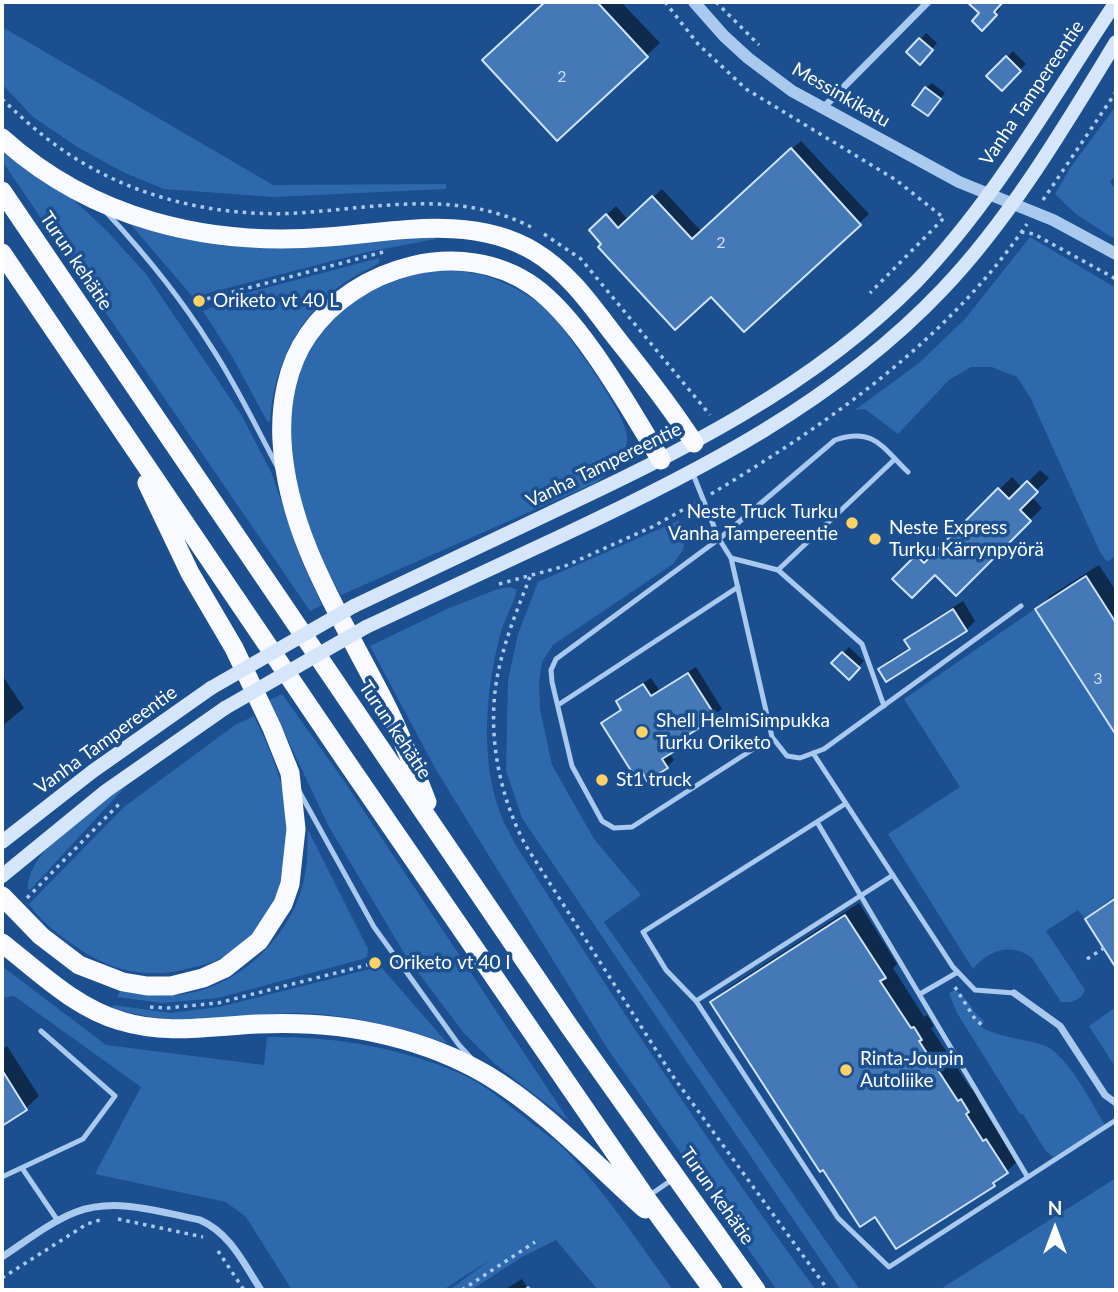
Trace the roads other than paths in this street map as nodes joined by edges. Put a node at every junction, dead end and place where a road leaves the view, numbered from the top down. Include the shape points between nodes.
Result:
1 (694, 2) edge
2 (928, 2) edge
3 (1116, 2) edge
4 (1116, 41) edge
5 (823, 108) junction
6 (2, 138) edge
7 (2, 191) edge
8 (987, 194) junction
9 (93, 199) junction
10 (1011, 203) junction
11 (2, 253) edge
12 (1116, 254) edge
13 (121, 428) junction
14 (694, 443) junction
15 (895, 459) junction
16 (661, 460) junction
17 (908, 472) dead end
18 (692, 473) junction
19 (288, 486) junction
20 (719, 539) junction
21 (731, 558) junction
22 (778, 570) junction
23 (738, 587) junction
24 (1021, 606) dead end
25 (558, 705) junction
26 (884, 706) junction
27 (772, 737) junction
28 (813, 753) junction
29 (289, 773) junction
30 (845, 804) junction
31 (817, 822) junction
32 (2, 842) edge
33 (443, 842) junction
34 (893, 875) junction
35 (2, 876) edge
36 (862, 895) junction
37 (2, 896) edge
38 (2, 943) edge
39 (958, 972) junction
40 (920, 993) junction
41 (1014, 993) joint
42 (696, 1001) junction
43 (41, 1031) dead end
44 (488, 1076) junction
45 (1116, 1102) edge
46 (1116, 1120) edge
47 (22, 1168) junction
48 (1027, 1176) junction
49 (2, 1177) edge
50 (676, 1177) junction
51 (646, 1198) junction
52 (58, 1221) junction
53 (668, 1229) junction
54 (2, 1258) edge
55 (261, 1290) edge
56 (713, 1290) edge
57 (756, 1290) edge

1 - 5 street, Messinkikatu via 748,58
2 - 5 street
3 - 8 main road, Vanha Tampereentie
4 - 10 main road
5 - 8 street, Messinkikatu
6 - 9 highway
7 - 33 highway, Turun kehätie
8 - 10 street, Messinkikatu
8 - 14 main road, Vanha Tampereentie via 918,280 870,324 792,383
9 - 14 highway via 133,217 238,238 465,230 535,252 563,273
9 - 19 lane via 185,307 211,345
10 - 12 street, Messinkikatu
10 - 18 main road via 945,287 890,340 798,410
11 - 13 highway
13 - 29 highway via 190,573 234,649
13 - 51 highway
14 - 16 main road, Vanha Tampereentie
14 - 18 main road
15 - 17 lane
15 - 20 lane via 871,437 852,435 835,440
15 - 22 lane
16 - 18 main road
16 - 19 highway via 591,351 552,302 521,279 495,268 441,262 406,267 369,281 331,309 306,337 291,369 283,406
16 - 32 main road, Vanha Tampereentie, bridge via 354,606 211,688
18 - 20 lane
18 - 35 main road, bridge via 366,626 225,708 106,791
19 - 33 highway via 326,590 388,707
20 - 21 lane
20 - 25 lane via 555,659 551,670
21 - 22 lane
21 - 23 lane
22 - 26 lane via 862,644
23 - 25 lane
23 - 27 lane
24 - 26 lane
25 - 27 lane via 572,766 602,821 614,828 632,827
26 - 28 lane
27 - 28 lane via 787,756
28 - 30 lane
29 - 37 highway via 296,846 283,904 259,940 225,968 203,978 171,986 109,978 61,952
29 - 44 lane via 374,927 459,1045
30 - 31 lane
30 - 34 lane
31 - 36 lane
31 - 42 lane via 643,932 666,970
33 - 50 highway, Turun kehätie
34 - 36 lane
34 - 39 lane
36 - 40 lane
36 - 42 lane
38 - 44 highway via 66,993 120,1021 175,1029 288,1023 351,1027 436,1051
39 - 40 lane
39 - 41 lane via 975,990
40 - 48 lane
41 - 45 street via 1060,1026 1105,1095
42 - 48 lane via 838,1218 889,1267
43 - 47 lane via 115,1096 83,1139
44 - 53 highway via 559,1130
46 - 48 lane
47 - 49 lane
47 - 52 lane
50 - 51 lane
50 - 57 highway, Turun kehätie
51 - 53 highway
52 - 54 street
52 - 55 street via 86,1209 109,1206 200,1220 221,1231
53 - 56 highway

